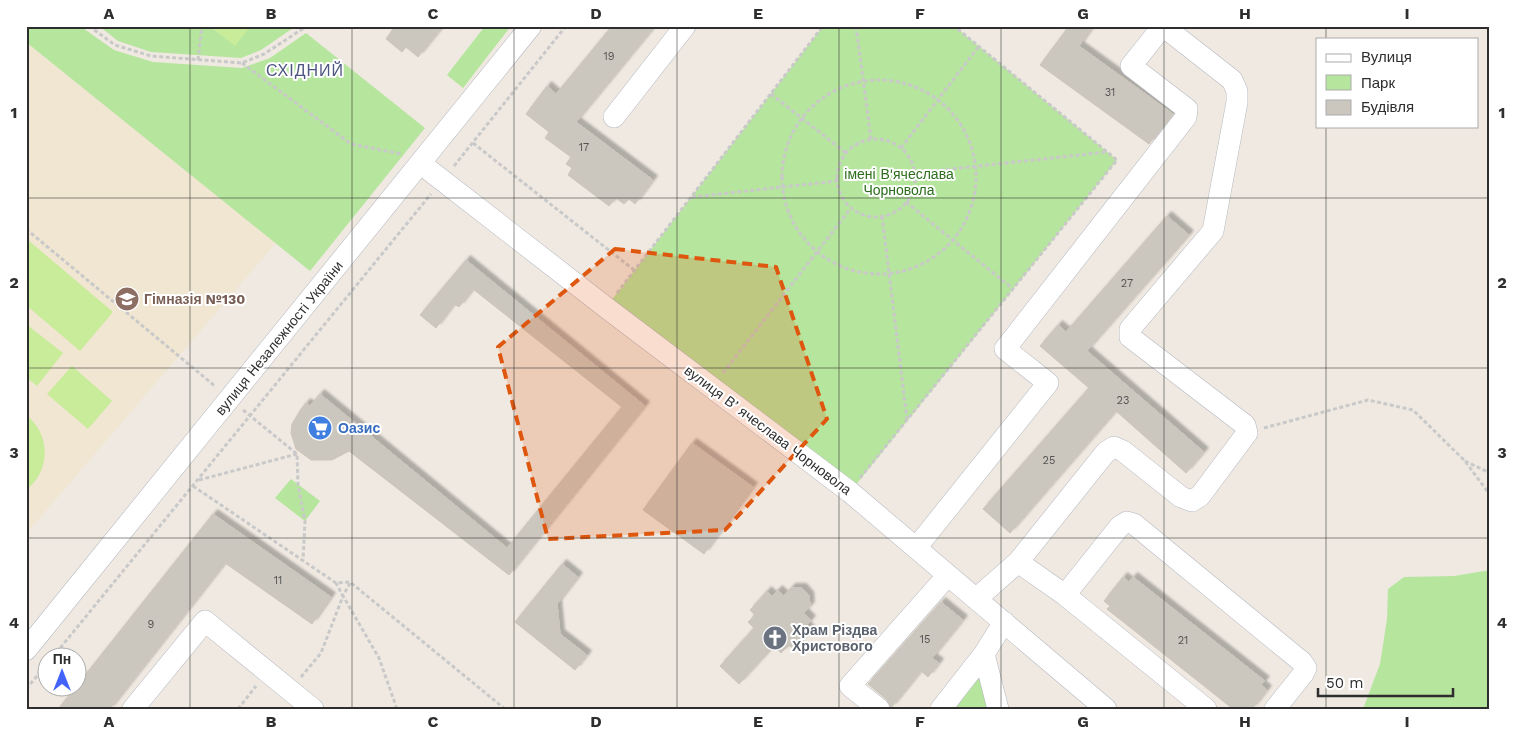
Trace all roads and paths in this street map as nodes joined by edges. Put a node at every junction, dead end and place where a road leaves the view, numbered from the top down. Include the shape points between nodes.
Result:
1 (89, 26) edge
2 (202, 26) edge
3 (307, 26) edge
4 (531, 26) edge
5 (566, 26) edge
6 (684, 26) edge
7 (823, 26) edge
8 (856, 26) edge
9 (954, 26) edge
10 (1162, 27) edge
11 (979, 46) junction
12 (198, 60) junction
13 (242, 63) junction
14 (863, 82) junction
15 (771, 94) junction
16 (937, 100) junction
17 (614, 116) dead end
18 (802, 117) junction
19 (871, 139) junction
20 (473, 143) junction
21 (901, 148) junction
22 (1108, 152) junction
23 (846, 153) junction
24 (414, 159) junction
25 (975, 168) junction
26 (914, 173) junction
27 (442, 180) junction
28 (837, 182) junction
29 (782, 188) junction
30 (691, 197) junction
31 (906, 202) junction
32 (851, 208) junction
33 (882, 216) junction
34 (26, 229) edge
35 (953, 239) junction
36 (817, 252) junction
37 (634, 270) junction
38 (888, 274) junction
39 (1013, 288) junction
40 (608, 309) junction
41 (712, 388) junction
42 (230, 399) junction
43 (250, 416) junction
44 (907, 420) junction
45 (1247, 433) junction
46 (297, 454) junction
47 (1464, 461) junction
48 (1490, 473) edge
49 (198, 480) junction
50 (193, 486) junction
51 (850, 492) junction
52 (1490, 495) edge
53 (916, 548) junction
54 (303, 561) junction
55 (1018, 562) junction
56 (948, 575) junction
57 (350, 582) junction
58 (336, 583) junction
59 (1065, 595) junction
60 (343, 596) junction
61 (976, 599) junction
62 (1004, 622) junction
63 (60, 648) edge
64 (26, 650) edge
65 (984, 654) junction
66 (268, 672) junction
67 (38, 675) edge
68 (26, 689) edge
69 (290, 690) junction
70 (1088, 700) edge
71 (133, 709) edge
72 (238, 709) edge
73 (313, 709) edge
74 (397, 709) edge
75 (505, 709) edge
76 (879, 709) edge
77 (941, 709) edge
78 (998, 709) edge
79 (1106, 709) edge
80 (1206, 709) edge
81 (1275, 709) edge

1 - 12 path via 115,45 151,56
2 - 12 path
3 - 13 path via 264,54
4 - 24 street, вулиця Незалежності України
5 - 20 path
6 - 17 street
7 - 15 path
8 - 14 path
9 - 11 path
10 - 45 street via 1232,80 1237,102 1213,231 1130,330 1130,337 1245,425
10 - 53 street via 1131,66 1187,109 1186,117 1005,349 1048,383
11 - 16 path
11 - 22 path
12 - 13 path
13 - 24 path via 351,144
14 - 16 path via 902,83
14 - 18 path via 843,87 825,97
14 - 19 path
15 - 18 path
15 - 30 path
16 - 21 path
16 - 25 path via 954,116 966,135
18 - 23 path
18 - 29 path via 785,150
19 - 21 path via 890,142
19 - 23 path
20 - 27 path
20 - 37 path
21 - 26 path via 910,159
22 - 25 path
22 - 39 path via 1117,160
23 - 28 path via 839,166
24 - 27 street, вулиця Вʼячеслава Чорновола
24 - 42 street, вулиця Незалежності України
25 - 26 path
25 - 35 path via 973,198 962,227
26 - 31 path via 913,188
27 - 40 street, вулиця Вʼячеслава Чорновола
27 - 43 path
28 - 29 path
28 - 32 path via 841,196
29 - 30 path
29 - 36 path via 793,223
30 - 37 path
31 - 33 path via 899,209
31 - 35 path
32 - 33 path via 866,216
32 - 36 path
33 - 38 path
34 - 42 path
35 - 38 path via 924,263
35 - 39 path
36 - 38 path via 850,270
36 - 41 path
37 - 40 path
38 - 44 path
39 - 44 path
40 - 41 street, вулиця Вʼячеслава Чорновола
41 - 51 street, вулиця Вʼячеслава Чорновола
42 - 43 path
42 - 64 street, вулиця Незалежності України
43 - 46 path
43 - 49 path
44 - 51 path
45 - 47 path via 1368,400 1413,410
45 - 55 street via 1200,496 1192,502 1114,447 1106,452
46 - 49 path
46 - 54 path via 298,485 305,521
47 - 48 path
47 - 52 path
49 - 50 path
50 - 54 path
50 - 63 path
51 - 53 street, вулиця Вʼячеслава Чорновола
53 - 56 street, вулиця Вʼячеслава Чорновола
54 - 58 path
55 - 59 street
55 - 61 street
56 - 61 street, вулиця Вʼячеслава Чорновола
56 - 76 street via 850,686
57 - 58 path
57 - 60 path
57 - 75 path
58 - 60 path
59 - 80 street
59 - 81 street via 1120,526 1127,522 1134,524 1302,662 1306,668 1303,674
60 - 69 path via 321,653
60 - 74 path via 379,658
61 - 62 street, вулиця Вʼячеслава Чорновола
62 - 65 street
62 - 70 street, вулиця Вʼячеслава Чорновола
65 - 77 street
65 - 78 street
66 - 69 street
66 - 71 street via 205,622
66 - 72 path
67 - 68 path
69 - 73 street
70 - 79 street, вулиця Вʼячеслава Чорновола

